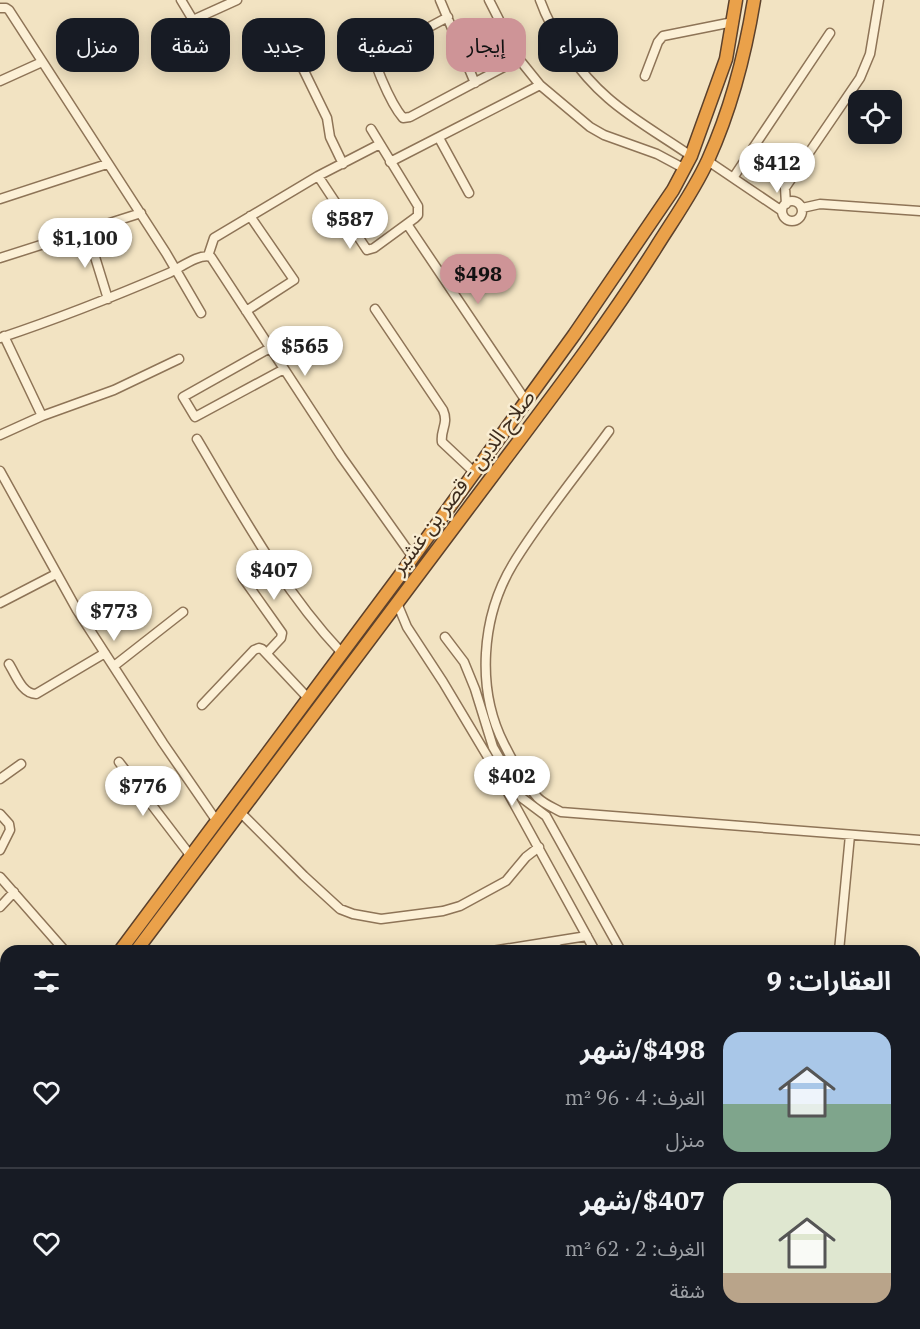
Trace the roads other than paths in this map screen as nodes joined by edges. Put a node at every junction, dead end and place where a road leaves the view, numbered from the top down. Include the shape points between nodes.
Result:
1 (181, 0) edge
2 (440, 0) edge
3 (489, 0) edge
4 (540, 0) edge
5 (736, 0) edge
6 (754, 0) edge
7 (879, 0) edge
8 (234, 1) edge
9 (0, 8) edge
10 (448, 17) junction
11 (498, 18) edge
12 (733, 22) junction
13 (830, 33) dead end
14 (42, 62) junction
15 (526, 67) edge
16 (305, 72) edge
17 (494, 72) edge
18 (645, 76) dead end
19 (0, 81) edge
20 (475, 83) junction
21 (540, 85) junction
22 (371, 129) dead end
23 (439, 138) junction
24 (380, 144) junction
25 (691, 156) junction
26 (708, 161) junction
27 (390, 162) junction
28 (107, 164) junction
29 (343, 164) junction
30 (685, 169) junction
31 (318, 176) junction
32 (733, 178) junction
33 (469, 193) dead end
34 (0, 199) edge
35 (784, 207) junction
36 (802, 208) junction
37 (920, 211) edge
38 (141, 213) junction
39 (250, 216) junction
40 (407, 224) junction
41 (87, 231) junction
42 (208, 256) junction
43 (0, 258) edge
44 (176, 270) junction
45 (108, 299) junction
46 (375, 309) dead end
47 (246, 311) junction
48 (201, 313) dead end
49 (2, 337) edge
50 (270, 348) junction
51 (179, 359) dead end
52 (284, 369) junction
53 (526, 401) junction
54 (42, 416) junction
55 (609, 431) dead end
56 (0, 435) edge
57 (197, 439) dead end
58 (0, 471) edge
59 (474, 472) junction
60 (411, 558) junction
61 (268, 559) junction
62 (423, 569) junction
63 (56, 574) junction
64 (0, 603) edge
65 (379, 603) junction
66 (395, 607) junction
67 (183, 612) dead end
68 (445, 637) dead end
69 (341, 652) junction
70 (105, 653) junction
71 (267, 653) junction
72 (9, 664) dead end
73 (114, 666) junction
74 (307, 697) junction
75 (202, 705) dead end
76 (119, 762) dead end
77 (21, 764) dead end
78 (0, 779) edge
79 (241, 813) junction
80 (0, 814) edge
81 (216, 820) junction
82 (849, 835) junction
83 (920, 840) edge
84 (539, 847) junction
85 (0, 850) edge
86 (190, 855) junction
87 (0, 877) edge
88 (14, 892) junction
89 (0, 907) edge
90 (586, 936) junction
91 (556, 941) junction
92 (60, 945) edge
93 (124, 945) edge
94 (141, 945) edge
95 (530, 945) edge
96 (556, 945) edge
97 (592, 945) edge
98 (618, 945) edge
99 (838, 945) edge

1 - 8 street via 193,20
2 - 10 street
3 - 11 street
4 - 25 street via 567,52 602,92
5 - 12 highway
6 - 26 highway, صلاح الدين - قصر بن غشير via 747,45
7 - 35 street via 870,54 860,78 785,188
9 - 14 street via 9,10
10 - 20 street
10 - 20 street via 420,32 381,35 373,40 371,47 381,78 405,118
12 - 18 street via 663,36
12 - 25 highway via 726,59
13 - 32 street
14 - 19 street
14 - 28 street
15 - 21 street
16 - 29 street
17 - 20 street
21 - 23 street
21 - 30 street via 590,127 657,153
22 - 24 street
23 - 27 street
23 - 33 street
24 - 27 street
24 - 29 street
25 - 30 highway
26 - 32 street
26 - 62 highway, صلاح الدين - قصر بن غشير via 630,288
27 - 40 street via 419,211
28 - 34 street
28 - 38 street
29 - 31 street
30 - 53 highway
31 - 39 street
31 - 40 street via 367,250
32 - 35 street
35 - 36 street via 797,202
35 - 36 street via 784,218 791,222 799,219
36 - 37 street via 820,204
38 - 41 street
38 - 44 street
39 - 42 street via 214,238
39 - 47 street via 294,280
40 - 53 street
41 - 43 street
41 - 45 street
42 - 44 street
42 - 47 street
44 - 45 street
44 - 48 street
45 - 49 street
46 - 59 street via 443,410 446,423 442,442
47 - 50 street
49 - 54 street
50 - 52 street
50 - 52 street via 183,397 195,417
51 - 54 street via 114,390
52 - 60 street
53 - 59 highway
54 - 56 street
55 - 82 street via 512,566 493,610 486,651 487,687 494,725 512,760 538,798 561,812
57 - 61 street
58 - 63 street
59 - 60 highway
60 - 62 highway via 412,572
60 - 65 highway
61 - 69 street
61 - 71 street via 243,578 282,633
62 - 66 highway, صلاح الدين - قصر بن غشير
63 - 64 street
63 - 70 street
65 - 66 highway via 389,601
65 - 69 highway
66 - 79 highway, صلاح الدين - قصر بن غشير
66 - 84 street
67 - 73 street
68 - 98 street via 464,662 476,689 493,747 522,798 546,816
69 - 74 highway
70 - 72 street via 36,694 25,691
70 - 73 street
71 - 74 street
71 - 75 street via 260,648 254,650
73 - 81 street
74 - 81 highway
76 - 86 street
77 - 78 street
79 - 84 street via 340,909 371,918 460,906 506,881
79 - 94 highway, صلاح الدين - قصر بن غشير
80 - 85 street via 10,830
81 - 86 highway
82 - 83 street
82 - 99 street
84 - 90 street
86 - 93 highway
87 - 88 street
88 - 89 street
88 - 92 street
90 - 91 street
90 - 97 street
91 - 95 street
91 - 96 street

